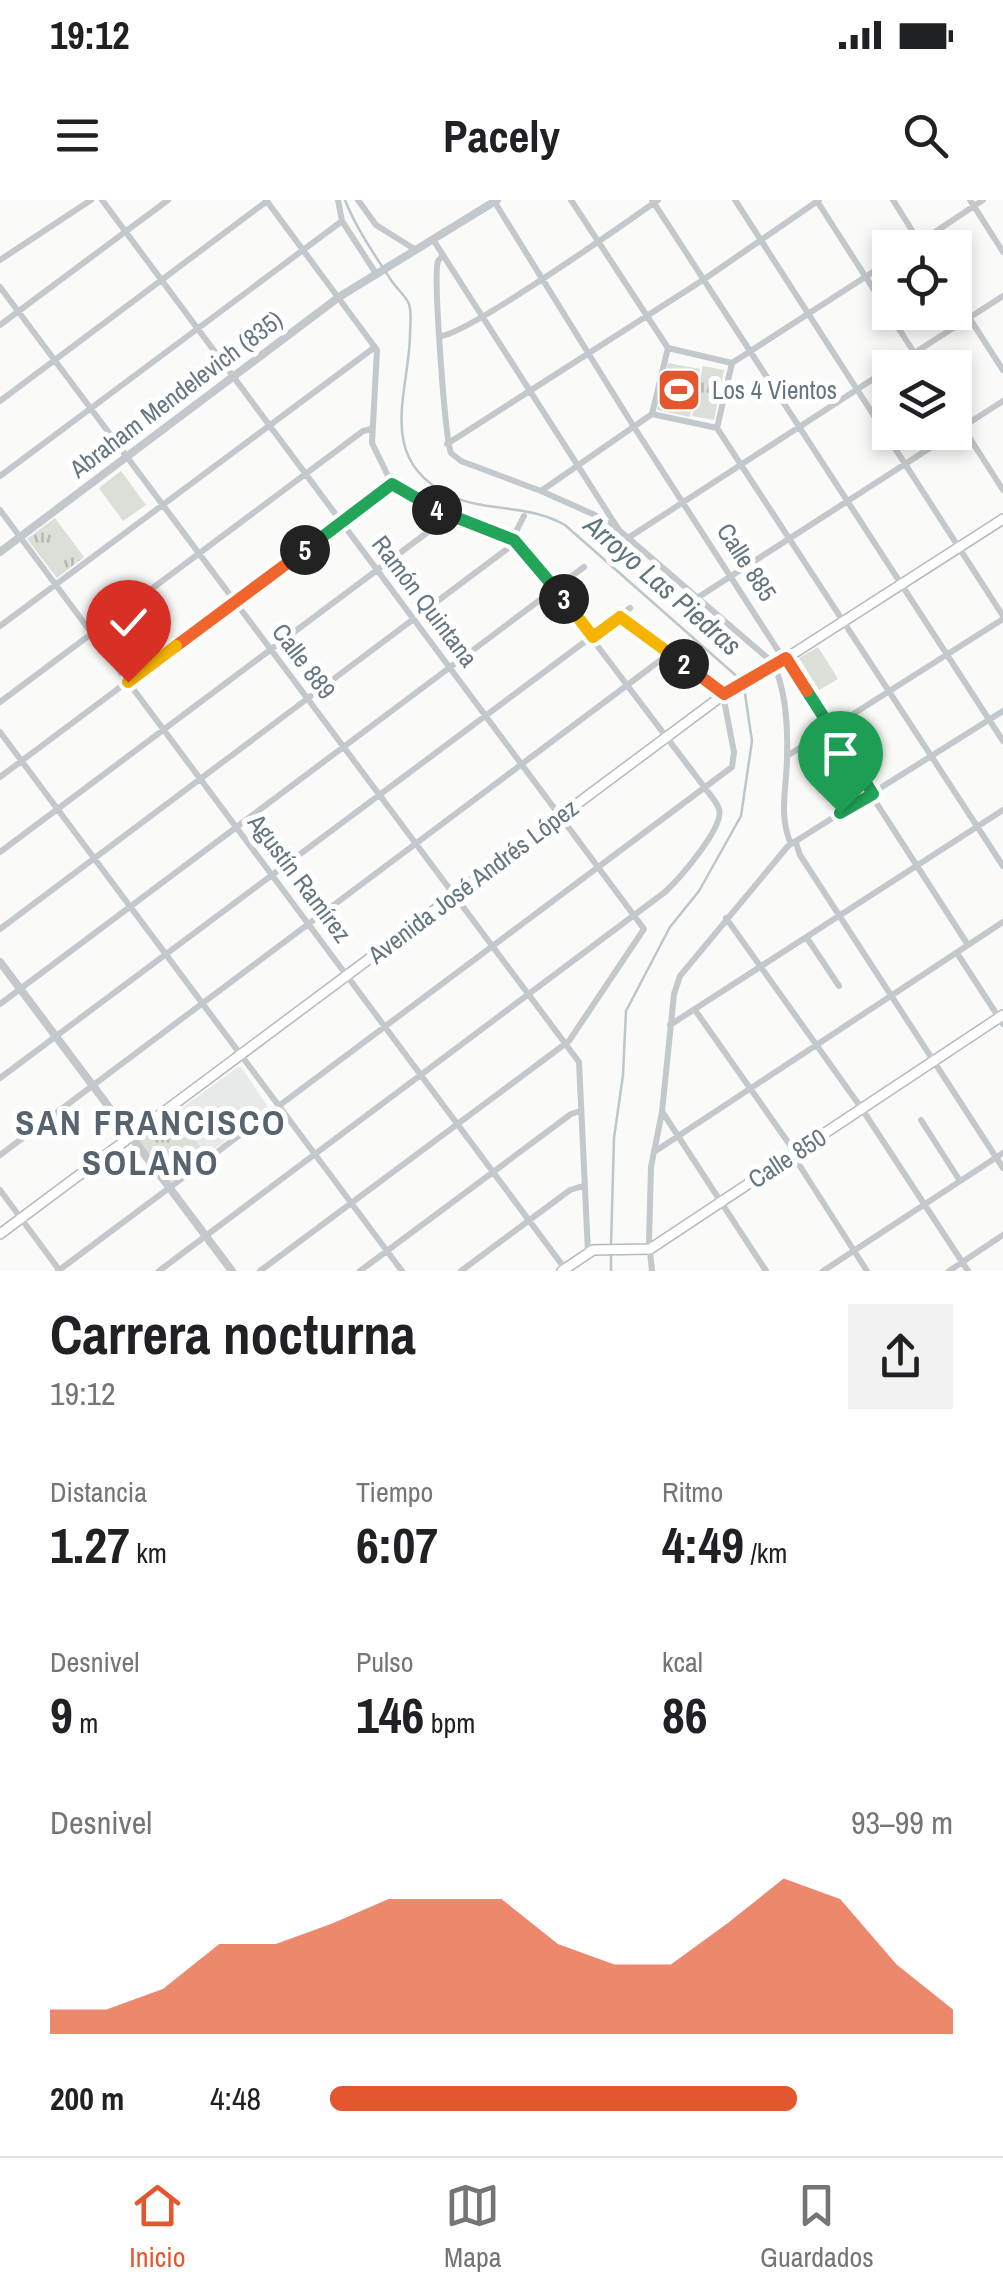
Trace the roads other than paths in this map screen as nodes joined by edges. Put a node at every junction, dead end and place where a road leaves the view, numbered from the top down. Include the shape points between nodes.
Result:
1 (91, 200) edge
2 (102, 200) edge
3 (168, 200) edge
4 (268, 200) edge
5 (338, 200) edge
6 (358, 200) edge
7 (571, 200) edge
8 (735, 200) edge
9 (817, 200) edge
10 (893, 200) edge
11 (983, 200) edge
12 (495, 201) edge
13 (655, 201) edge
14 (972, 203) edge
15 (342, 220) junction
16 (912, 230) edge
17 (940, 230) edge
18 (125, 232) junction
19 (760, 238) junction
20 (434, 241) junction
21 (598, 242) junction
22 (303, 250) junction
23 (417, 251) junction
24 (1003, 252) edge
25 (443, 256) junction
26 (0, 260) edge
27 (872, 273) edge
28 (379, 275) junction
29 (866, 277) junction
30 (540, 278) junction
31 (703, 280) junction
32 (160, 281) junction
33 (0, 287) edge
34 (1003, 296) edge
35 (339, 298) junction
36 (18, 312) junction
37 (809, 314) junction
38 (483, 316) junction
39 (646, 317) junction
40 (972, 317) edge
41 (972, 321) edge
42 (0, 325) edge
43 (197, 329) junction
44 (950, 330) edge
45 (440, 336) junction
46 (375, 347) junction
47 (668, 348) junction
48 (913, 350) edge
49 (917, 350) edge
50 (749, 352) junction
51 (589, 354) junction
52 (54, 360) junction
53 (732, 363) junction
54 (1003, 370) edge
55 (233, 377) junction
56 (872, 380) edge
57 (857, 390) junction
58 (531, 391) junction
59 (0, 401) edge
60 (1003, 402) edge
61 (90, 409) junction
62 (652, 414) junction
63 (972, 422) edge
64 (269, 426) junction
65 (634, 427) junction
66 (799, 427) junction
67 (717, 428) junction
68 (371, 429) junction
69 (972, 442) edge
70 (447, 444) junction
71 (929, 450) edge
72 (126, 457) junction
73 (577, 464) junction
74 (742, 465) junction
75 (906, 465) junction
76 (305, 475) junction
77 (0, 476) edge
78 (392, 484) junction
79 (1003, 490) edge
80 (541, 491) junction
81 (684, 501) junction
82 (847, 502) junction
83 (162, 505) junction
84 (0, 510) edge
85 (448, 516) junction
86 (524, 516) dead end
87 (1003, 518) edge
88 (342, 523) junction
89 (619, 530) junction
90 (20, 537) junction
91 (628, 538) junction
92 (514, 540) junction
93 (790, 540) junction
94 (959, 547) junction
95 (0, 552) edge
96 (199, 554) junction
97 (584, 567) dead end
98 (378, 572) junction
99 (733, 576) junction
100 (56, 584) junction
101 (900, 585) junction
102 (556, 589) junction
103 (697, 598) junction
104 (234, 602) junction
105 (630, 608) dead end
106 (620, 617) junction
107 (1003, 617) edge
108 (414, 619) junction
109 (843, 621) junction
110 (0, 626) edge
111 (91, 634) junction
112 (593, 637) junction
113 (271, 650) junction
114 (670, 653) junction
115 (946, 655) junction
116 (786, 658) junction
117 (771, 667) junction
118 (450, 668) junction
119 (128, 682) junction
120 (628, 685) junction
121 (889, 692) junction
122 (724, 694) junction
123 (307, 699) junction
124 (0, 702) edge
125 (1003, 711) edge
126 (486, 716) junction
127 (989, 720) junction
128 (831, 729) junction
129 (163, 730) junction
130 (0, 732) edge
131 (667, 737) junction
132 (1003, 742) edge
133 (343, 747) junction
134 (787, 756) junction
135 (931, 756) junction
136 (22, 761) junction
137 (520, 764) junction
138 (0, 777) edge
139 (200, 778) junction
140 (705, 788) junction
141 (873, 794) junction
142 (379, 795) junction
143 (57, 809) junction
144 (1003, 810) edge
145 (560, 816) junction
146 (237, 827) junction
147 (977, 827) junction
148 (794, 843) junction
149 (415, 844) junction
150 (0, 852) edge
151 (94, 858) junction
152 (918, 865) junction
153 (1003, 866) edge
154 (599, 868) junction
155 (273, 876) junction
156 (454, 896) junction
157 (130, 906) junction
158 (634, 916) junction
159 (839, 916) junction
160 (726, 918) junction
161 (308, 922) junction
162 (1003, 922) edge
163 (0, 928) edge
164 (807, 938) junction
165 (968, 945) junction
166 (492, 948) junction
167 (957, 953) junction
168 (166, 954) junction
169 (0, 962) edge
170 (762, 966) junction
171 (347, 975) junction
172 (839, 986) dead end
173 (21, 989) junction
174 (528, 996) junction
175 (891, 996) junction
176 (203, 1002) junction
177 (0, 1004) edge
178 (695, 1010) junction
179 (1002, 1019) edge
180 (670, 1025) junction
181 (385, 1027) junction
182 (56, 1036) junction
183 (565, 1044) junction
184 (816, 1045) junction
185 (241, 1055) junction
186 (934, 1062) junction
187 (422, 1075) junction
188 (0, 1078) edge
189 (93, 1085) junction
190 (751, 1088) junction
191 (280, 1106) junction
192 (862, 1109) junction
193 (580, 1111) junction
194 (662, 1112) junction
195 (921, 1120) dead end
196 (458, 1123) junction
197 (131, 1136) junction
198 (678, 1136) junction
199 (653, 1152) junction
200 (793, 1153) junction
201 (0, 1154) edge
202 (315, 1155) junction
203 (1000, 1155) edge
204 (1003, 1168) edge
205 (494, 1172) junction
206 (960, 1181) junction
207 (583, 1186) junction
208 (169, 1188) junction
209 (0, 1190) edge
210 (720, 1201) junction
211 (351, 1203) junction
212 (925, 1205) junction
213 (22, 1218) junction
214 (530, 1219) junction
215 (0, 1234) edge
216 (1003, 1235) edge
217 (206, 1236) junction
218 (650, 1249) junction
219 (854, 1250) junction
220 (386, 1252) junction
221 (588, 1252) junction
222 (962, 1262) junction
223 (565, 1270) edge
224 (59, 1271) edge
225 (159, 1271) edge
226 (232, 1271) edge
227 (260, 1271) edge
228 (360, 1271) edge
229 (402, 1271) edge
230 (461, 1271) edge
231 (652, 1271) edge
232 (766, 1271) edge
233 (823, 1271) edge
234 (867, 1271) edge
235 (949, 1271) edge
236 (968, 1271) edge

1 - 26 street
2 - 18 street, Ramón Quintana
3 - 18 street
4 - 22 street
4 - 32 street
5 - 15 street
6 - 23 street via 376,225
7 - 21 street
8 - 19 street
9 - 19 street
9 - 29 street
10 - 16 street
11 - 14 street
12 - 20 street, Abraham Mendelevich (835)
12 - 30 street, Calle 885
13 - 21 street
13 - 31 street
14 - 17 street
14 - 24 street
15 - 22 street
15 - 28 street
18 - 32 street, Ramón Quintana
18 - 36 street
19 - 31 street
19 - 37 street
20 - 23 street, Abraham Mendelevich (835)
20 - 25 street
21 - 30 street
21 - 39 street
22 - 35 street
22 - 43 street
23 - 28 street, Abraham Mendelevich (835)
25 - 38 street
25 - 45 street
27 - 29 street
28 - 35 street, Abraham Mendelevich (835)
29 - 37 street
29 - 48 street
30 - 38 street
30 - 51 street, Calle 885
31 - 39 street
31 - 50 street
32 - 43 street, Ramón Quintana
32 - 52 street
33 - 36 street, Calle 889
34 - 40 street
35 - 46 street
35 - 55 street, Abraham Mendelevich (835)
36 - 42 street
36 - 52 street, Calle 889
37 - 50 street
37 - 57 street
38 - 45 street
38 - 58 street
39 - 47 street
39 - 51 street
41 - 54 street
43 - 55 street, Ramón Quintana
43 - 61 street
44 - 49 street
45 - 70 street
46 - 64 street
46 - 68 street
47 - 53 street
47 - 62 street
50 - 53 street
50 - 66 street
51 - 58 street
51 - 65 street, Calle 885
52 - 59 street
52 - 61 street, Calle 889
53 - 67 street
55 - 64 street, Ramón Quintana
55 - 72 street, Abraham Mendelevich (835)
56 - 57 street
57 - 66 street
57 - 75 street
58 - 70 street
58 - 73 street
60 - 63 street
61 - 72 street, Calle 889
61 - 77 street
62 - 65 street
62 - 67 street
64 - 76 street, Ramón Quintana
64 - 83 street
65 - 73 street
65 - 81 street, Calle 885
66 - 74 street
66 - 82 street
67 - 74 street
68 - 76 street
68 - 78 street via 374,452
69 - 79 street
70 - 80 street via 461,461
71 - 75 street
72 - 83 street, Calle 889
72 - 90 street, Abraham Mendelevich (835)
73 - 80 street
73 - 89 street
74 - 81 street
74 - 93 street
75 - 82 street
75 - 94 street
76 - 88 street, Ramón Quintana
76 - 96 street
78 - 85 street
78 - 88 street
80 - 89 street
81 - 91 street
81 - 99 street, Calle 885
82 - 93 street
82 - 101 street
83 - 96 street, Calle 889
83 - 100 street
84 - 90 street, Agustín Ramírez
85 - 92 street
85 - 98 street
86 - 92 street
87 - 94 main road, Avenida José Andrés López
88 - 98 street, Ramón Quintana
88 - 104 street
89 - 91 street
90 - 95 street, Abraham Mendelevich (835)
90 - 100 street, Agustín Ramírez
91 - 103 street
92 - 102 street
92 - 108 street
93 - 99 street
93 - 109 street
94 - 101 main road, Avenida José Andrés López
94 - 107 street
96 - 104 street, Calle 889
96 - 111 street
97 - 102 street
98 - 108 street, Ramón Quintana
98 - 113 street
99 - 103 street
99 - 116 street, Calle 885
100 - 110 street
100 - 111 street, Agustín Ramírez
101 - 109 main road, Avenida José Andrés López
101 - 115 street
102 - 112 street
102 - 118 street
103 - 117 street
104 - 113 street, Calle 889
104 - 119 street
105 - 106 street
106 - 112 street
106 - 114 street
107 - 115 street
108 - 118 street, Ramón Quintana
108 - 123 street
109 - 116 main road, Avenida José Andrés López
109 - 121 street
111 - 119 street, Agustín Ramírez
111 - 124 street
112 - 120 street
112 - 126 street
113 - 123 street, Calle 889
113 - 129 street
114 - 120 street
114 - 122 street
115 - 121 street
115 - 127 street
116 - 117 main road, Avenida José Andrés López
116 - 128 street, Calle 885
117 - 122 main road, Avenida José Andrés López
117 - 134 street
118 - 126 street, Ramón Quintana
118 - 133 street
119 - 129 street, Agustín Ramírez
119 - 136 street
120 - 131 street
120 - 137 street
121 - 128 street
121 - 135 street
122 - 131 main road, Avenida José Andrés López
122 - 140 street via 732,768
123 - 133 street, Calle 889
123 - 139 street
125 - 127 street
126 - 137 street, Ramón Quintana
126 - 142 street
127 - 132 street
127 - 135 street
128 - 134 street
128 - 141 street, Calle 885
129 - 139 street, Agustín Ramírez
129 - 143 street
130 - 136 street
131 - 140 street
131 - 145 main road, Avenida José Andrés López
133 - 142 street, Calle 889
133 - 146 street
134 - 148 street via 782,818
135 - 141 street
135 - 147 street
136 - 138 street
136 - 143 street
137 - 145 street, Ramón Quintana
137 - 149 street
139 - 146 street, Agustín Ramírez
139 - 151 street
140 - 154 street
140 - 158 street via 720,810 717,824 680,876
141 - 148 street
141 - 152 street, Calle 885
142 - 149 street, Calle 889
142 - 155 street
143 - 150 street
143 - 151 street
144 - 147 street
145 - 154 street, Ramón Quintana
145 - 156 main road, Avenida José Andrés López
146 - 155 street, Agustín Ramírez
146 - 157 street
147 - 152 street
147 - 153 street
148 - 159 street
148 - 160 street
149 - 156 street, Calle 889
149 - 161 street
151 - 157 street
151 - 163 street
152 - 159 street
152 - 165 street, Calle 885
154 - 158 street, Ramón Quintana
154 - 166 street
155 - 161 street, Agustín Ramírez
155 - 168 street
156 - 166 street, Calle 889
156 - 171 main road, Avenida José Andrés López
157 - 168 street
157 - 173 street
158 - 174 street
158 - 183 street, Ramón Quintana via 644,929
159 - 164 street
159 - 175 street
160 - 170 street
160 - 180 street via 678,980
161 - 171 street, Agustín Ramírez
161 - 176 street
162 - 165 street
164 - 170 street
164 - 172 street
165 - 167 street
166 - 174 street, Calle 889
166 - 181 street
167 - 175 street
167 - 179 street
168 - 176 street
168 - 182 street
169 - 173 street
170 - 178 street
170 - 184 street
171 - 181 street, Agustín Ramírez
171 - 185 main road, Avenida José Andrés López
173 - 177 street
173 - 182 street
174 - 183 street, Calle 889
174 - 187 street
175 - 184 street
175 - 186 street
176 - 185 street
176 - 189 street
178 - 180 street
178 - 190 street
179 - 186 main road, Calle 850
180 - 194 street
181 - 187 street, Agustín Ramírez
181 - 191 street
182 - 188 street
182 - 189 street
183 - 193 street, Calle 889 via 580,1069
183 - 196 street
184 - 190 street
184 - 192 street
185 - 191 street
185 - 197 main road, Avenida José Andrés López
186 - 192 main road, Calle 850
186 - 203 street
187 - 196 street, Agustín Ramírez
187 - 202 street
189 - 197 street
189 - 201 street
190 - 198 street
190 - 200 street
191 - 202 street
191 - 208 street
192 - 200 main road, Calle 850
192 - 212 street
193 - 205 street
193 - 207 street
194 - 198 street
194 - 199 street
195 - 206 street
196 - 205 street, Agustín Ramírez
196 - 211 street
197 - 208 street
197 - 213 main road, Avenida José Andrés López
198 - 199 street
198 - 210 street
199 - 218 street
200 - 210 main road, Calle 850
200 - 219 street
202 - 211 street
202 - 217 street
203 - 204 street
203 - 206 street
205 - 214 street, Agustín Ramírez
205 - 220 street
206 - 212 street
207 - 214 street
207 - 221 street
208 - 217 street
208 - 224 street
209 - 213 street
210 - 218 main road, Calle 850
210 - 232 street
211 - 220 street
211 - 227 street
212 - 219 street
212 - 222 street
213 - 215 main road, Avenida José Andrés López
213 - 224 street
214 - 223 street, Agustín Ramírez
214 - 230 street
216 - 222 street
217 - 225 street
217 - 226 street
218 - 221 main road
218 - 231 street
219 - 233 street
219 - 234 street
220 - 228 street
220 - 229 street
221 - 223 main road
222 - 235 street
222 - 236 street

